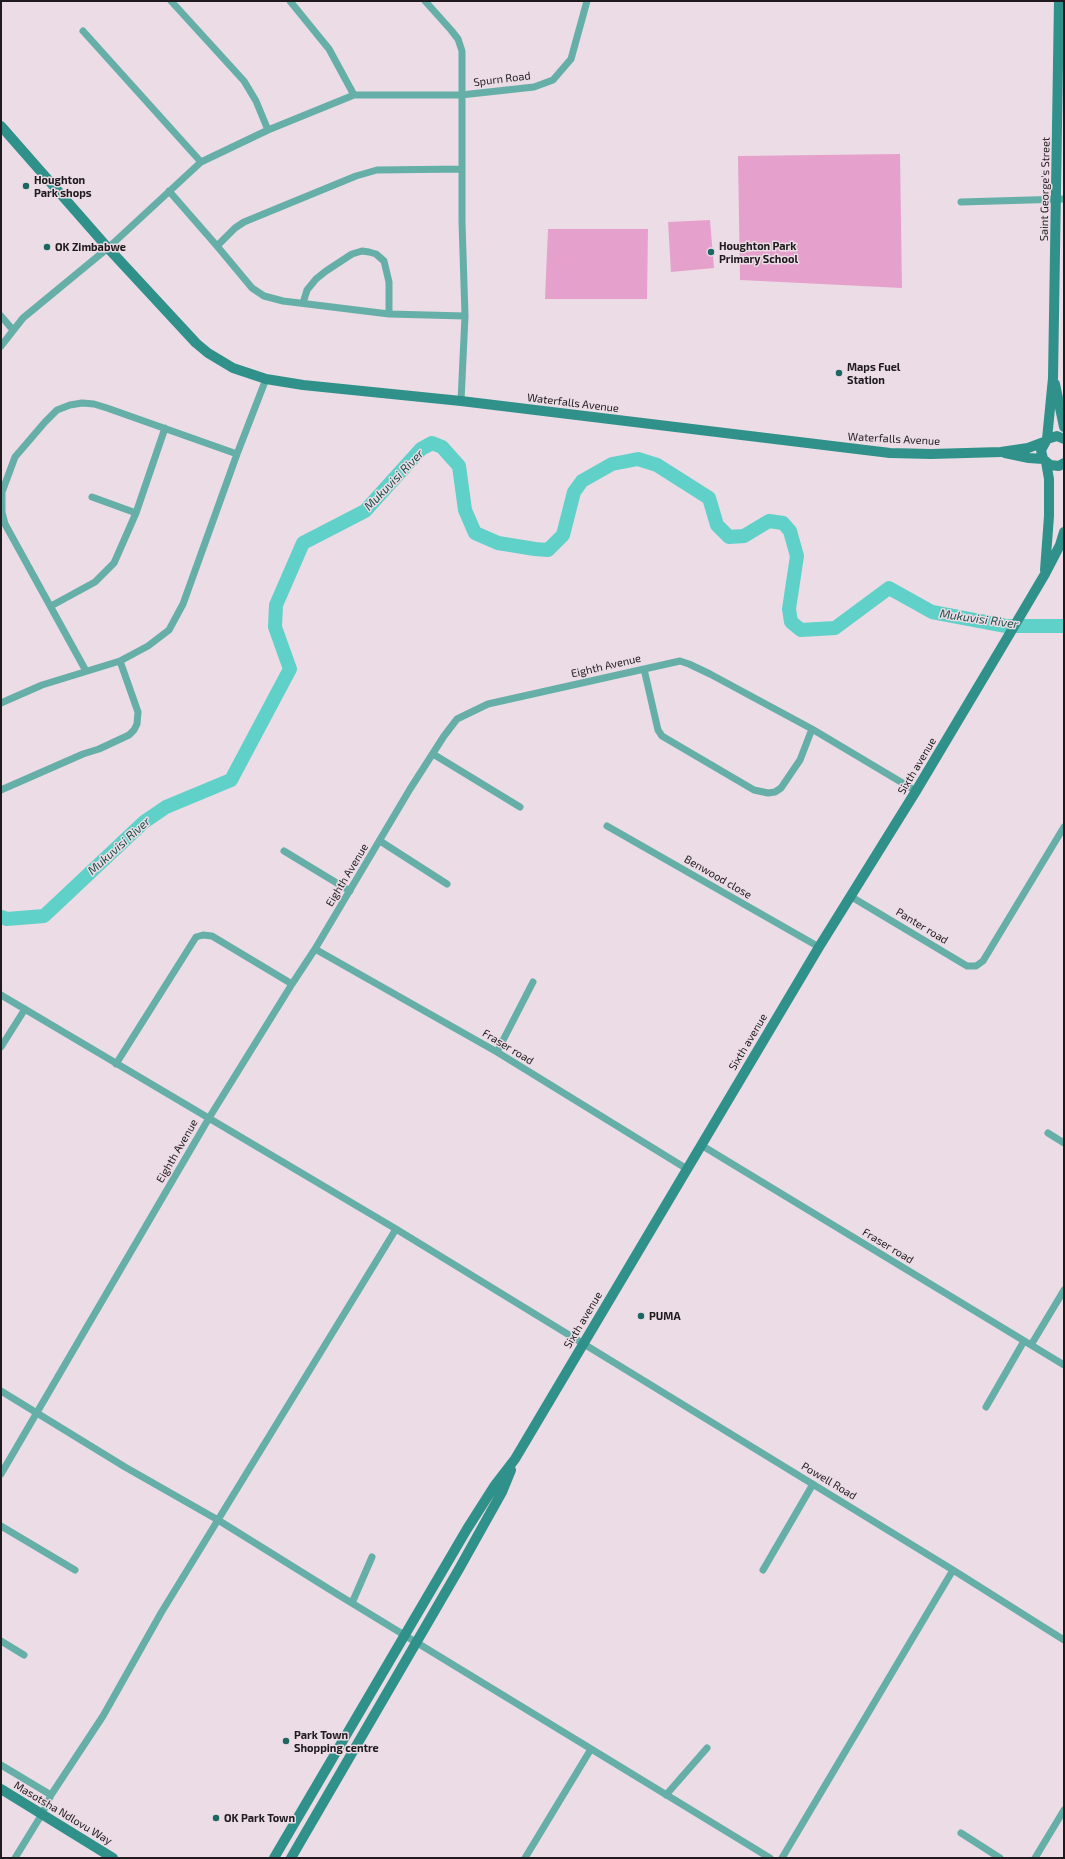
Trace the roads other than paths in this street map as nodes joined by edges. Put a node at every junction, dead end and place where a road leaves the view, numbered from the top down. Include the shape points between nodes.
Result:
1 (171, 1) edge
2 (290, 1) edge
3 (425, 1) edge
4 (587, 1) edge
5 (1059, 1) edge
6 (83, 31) dead end
7 (354, 95) junction
8 (461, 95) junction
9 (1, 126) edge
10 (268, 130) junction
11 (201, 162) junction
12 (462, 169) junction
13 (169, 191) junction
14 (1060, 199) edge
15 (961, 202) dead end
16 (217, 246) junction
17 (108, 248) junction
18 (303, 303) junction
19 (389, 314) junction
20 (1, 316) edge
21 (465, 316) junction
22 (13, 330) junction
23 (1, 346) edge
24 (1053, 378) junction
25 (266, 379) junction
26 (461, 401) junction
27 (1062, 405) edge
28 (1064, 427) edge
29 (165, 428) junction
30 (1064, 439) edge
31 (1046, 440) junction
32 (1001, 452) junction
33 (237, 454) junction
34 (1045, 460) junction
35 (1064, 463) edge
36 (92, 498) dead end
37 (136, 513) junction
38 (1064, 532) edge
39 (1045, 574) junction
40 (51, 606) junction
41 (120, 661) junction
42 (644, 669) junction
43 (86, 671) junction
44 (1, 703) edge
45 (812, 729) junction
46 (433, 754) junction
47 (1, 790) edge
48 (916, 792) junction
49 (520, 807) dead end
50 (607, 826) dead end
51 (1064, 827) edge
52 (380, 841) junction
53 (284, 851) dead end
54 (447, 884) dead end
55 (350, 891) junction
56 (850, 896) junction
57 (818, 947) junction
58 (315, 949) junction
59 (533, 982) dead end
60 (292, 984) junction
61 (1, 995) edge
62 (25, 1009) junction
63 (1, 1047) edge
64 (497, 1052) junction
65 (116, 1064) junction
66 (209, 1118) junction
67 (1048, 1133) dead end
68 (1064, 1142) edge
69 (701, 1146) junction
70 (687, 1169) junction
71 (396, 1229) junction
72 (1064, 1290) edge
73 (1024, 1341) junction
74 (582, 1344) junction
75 (1030, 1345) junction
76 (1064, 1365) edge
77 (1, 1391) edge
78 (986, 1407) dead end
79 (36, 1412) junction
80 (515, 1458) junction
81 (1, 1474) edge
82 (813, 1484) junction
83 (218, 1520) junction
84 (1, 1526) edge
85 (372, 1558) dead end
86 (75, 1570) dead end
87 (763, 1570) dead end
88 (953, 1570) junction
89 (352, 1603) junction
90 (405, 1635) junction
91 (1064, 1640) edge
92 (1, 1641) edge
93 (416, 1643) junction
94 (24, 1655) dead end
95 (707, 1748) dead end
96 (591, 1749) junction
97 (1, 1765) edge
98 (1, 1789) edge
99 (666, 1794) junction
100 (51, 1796) junction
101 (1064, 1810) edge
102 (42, 1814) junction
103 (961, 1833) dead end
104 (15, 1858) edge
105 (113, 1858) edge
106 (274, 1858) edge
107 (291, 1858) edge
108 (525, 1858) edge
109 (770, 1858) edge
110 (782, 1858) edge
111 (1000, 1858) edge
112 (1035, 1858) edge

1 - 10 street via 244,81
2 - 7 street via 329,49
3 - 8 street via 458,39 462,51
4 - 8 street, Spurn Road via 571,59 553,80 534,87
5 - 14 street, Saint George's Street
6 - 11 street
7 - 8 street, Spurn Road
7 - 10 street
8 - 12 street
9 - 17 street, Waterfalls Avenue
10 - 11 street
11 - 13 street
12 - 16 street via 377,170 356,176 244,222
12 - 21 street
13 - 16 street
13 - 17 street
14 - 15 street
14 - 24 street, Saint George's Street
16 - 18 street via 252,288 264,296
17 - 22 street via 23,318
17 - 25 street, Waterfalls Avenue via 196,343 232,368
18 - 19 street
18 - 19 street via 307,290 316,279 352,254 362,251 376,254 384,261 389,282
19 - 21 street
20 - 22 street
21 - 26 street
22 - 23 street
24 - 27 street, Saint George's Street
24 - 31 street, Saint George's Street
25 - 26 street, Waterfalls Avenue via 303,386
25 - 33 street
26 - 32 street, Waterfalls Avenue via 890,454
27 - 28 street, Saint George's Street
29 - 33 street
29 - 37 street
29 - 40 street via 94,404 70,405 57,410 16,457 2,492 2,512 5,524
30 - 31 street, Waterfalls Avenue via 1057,436
31 - 32 street, Waterfalls Avenue via 1028,448
31 - 34 street, Saint George's Street via 1041,450
32 - 34 street, Waterfalls Avenue
33 - 41 street via 178,617 160,638
34 - 35 street, Waterfalls Avenue via 1054,466
34 - 39 street, Saint George's Street via 1049,479 1049,516
36 - 37 street
37 - 40 street via 114,563 105,573 95,582
38 - 39 street, Sixth avenue
39 - 48 street, Sixth avenue
40 - 43 street
41 - 43 street
41 - 47 street via 138,712 134,730 129,735 99,749
42 - 45 street, Eighth Avenue via 675,662 689,664
42 - 45 street via 658,730 662,736 754,790 768,793 781,788 800,760
42 - 46 street, Eighth Avenue via 488,704 452,723
43 - 44 street via 42,685
45 - 48 street, Eighth Avenue
46 - 49 street
46 - 52 street, Eighth Avenue
48 - 56 street, Sixth avenue
50 - 57 street, Benwood close
51 - 56 street, Panter road via 983,961 976,966 967,966
52 - 54 street
52 - 55 street, Eighth Avenue
53 - 55 street
55 - 58 street, Eighth Avenue
56 - 57 street, Sixth avenue
57 - 69 street, Sixth avenue
58 - 60 street, Eighth Avenue
58 - 64 street, Fraser road
59 - 64 street
60 - 65 street via 212,936 196,937
60 - 66 street, Eighth Avenue
61 - 62 street, Powell Road
62 - 63 street
62 - 65 street, Powell Road
64 - 70 street, Fraser road
65 - 66 street, Powell Road
66 - 71 street, Powell Road
66 - 79 street, Eighth Avenue
67 - 68 street
69 - 70 street, Sixth avenue
69 - 73 street, Fraser road
70 - 74 street, Sixth avenue
71 - 74 street, Powell Road
71 - 83 street
72 - 75 street
73 - 75 street, Fraser road
73 - 78 street
74 - 80 street, Sixth avenue
74 - 82 street, Powell Road
75 - 76 street, Fraser road
77 - 79 street
79 - 81 street, Eighth Avenue
79 - 83 street
80 - 90 street via 494,1485
80 - 93 street via 502,1492
82 - 87 street
82 - 88 street, Powell Road
83 - 89 street
83 - 100 street via 161,1612 103,1716
84 - 86 street
85 - 89 street
88 - 91 street, Powell Road
88 - 110 street
89 - 90 street
90 - 93 street
90 - 106 street
92 - 94 street
93 - 96 street
93 - 107 street
95 - 99 street
96 - 99 street
96 - 108 street
97 - 100 street
98 - 102 street, Masotsha Ndlovu Way
99 - 109 street
100 - 102 street
101 - 112 street
102 - 104 street
102 - 105 street, Masotsha Ndlovu Way
103 - 111 street

